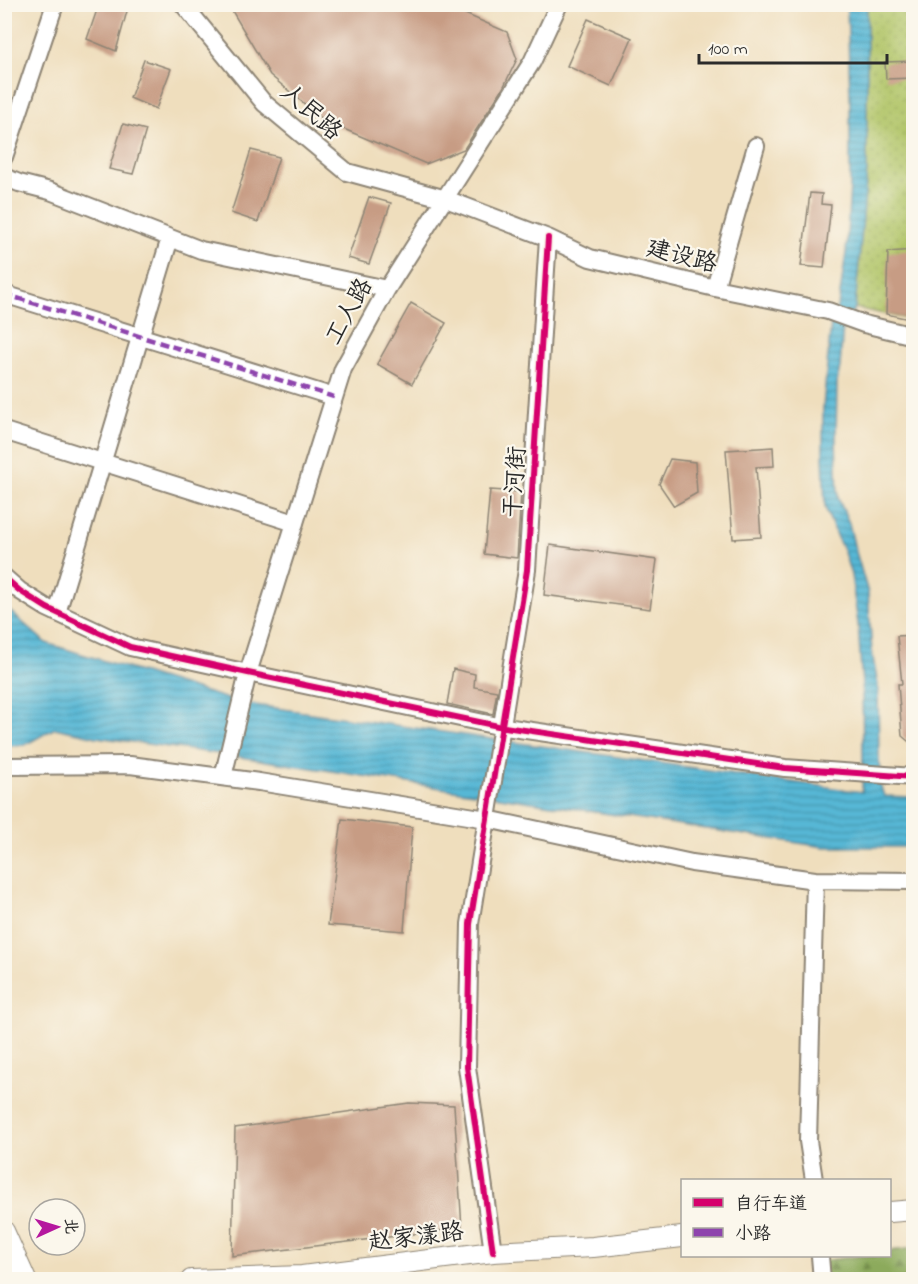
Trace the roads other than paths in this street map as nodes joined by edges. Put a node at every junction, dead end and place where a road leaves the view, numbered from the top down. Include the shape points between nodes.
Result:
1 (55, 4) edge
2 (183, 4) edge
3 (559, 4) edge
4 (756, 146) dead end
5 (4, 157) edge
6 (4, 177) edge
7 (446, 199) junction
8 (170, 238) junction
9 (548, 238) junction
10 (715, 288) junction
11 (387, 289) junction
12 (4, 294) edge
13 (140, 336) junction
14 (914, 336) edge
15 (334, 397) junction
16 (4, 431) edge
17 (102, 462) junction
18 (295, 523) junction
19 (4, 577) edge
20 (57, 613) junction
21 (247, 677) junction
22 (502, 727) junction
23 (4, 766) edge
24 (224, 772) junction
25 (914, 777) edge
26 (488, 815) junction
27 (815, 880) junction
28 (914, 881) edge
29 (814, 1179) edge
30 (914, 1210) edge
31 (891, 1212) edge
32 (4, 1231) edge
33 (681, 1237) edge
34 (493, 1252) junction
35 (820, 1257) edge
36 (26, 1280) edge
37 (191, 1280) edge
38 (822, 1280) edge

1 - 5 street
2 - 7 street, 人民路 via 264,103 347,172
3 - 7 street, 工人路 via 531,62
4 - 10 street
6 - 8 street
7 - 9 street, 建设路
7 - 11 street, 工人路
8 - 11 street via 201,250
8 - 13 street
9 - 10 street, 建设路 via 590,258
9 - 22 street, 干河街 via 527,570
10 - 14 street, 建设路 via 828,311
11 - 15 street, 工人路 via 343,369
12 - 13 street
13 - 15 street
13 - 17 street
15 - 18 street, 工人路
16 - 17 street
17 - 18 street
17 - 20 street
18 - 21 street, 工人路
19 - 20 street
20 - 21 street via 130,647
21 - 22 street
21 - 24 street, 工人路
22 - 25 street via 785,768
22 - 26 street, 干河街
23 - 24 street via 130,765
24 - 26 street via 270,784
26 - 27 street via 692,863
26 - 34 street, 干河街 via 470,924 467,1066
27 - 28 street
27 - 29 street via 808,1141
30 - 31 main road
32 - 36 main road
33 - 34 main road, 赵家漾路
34 - 37 main road, 赵家漾路 via 302,1276
35 - 38 street

